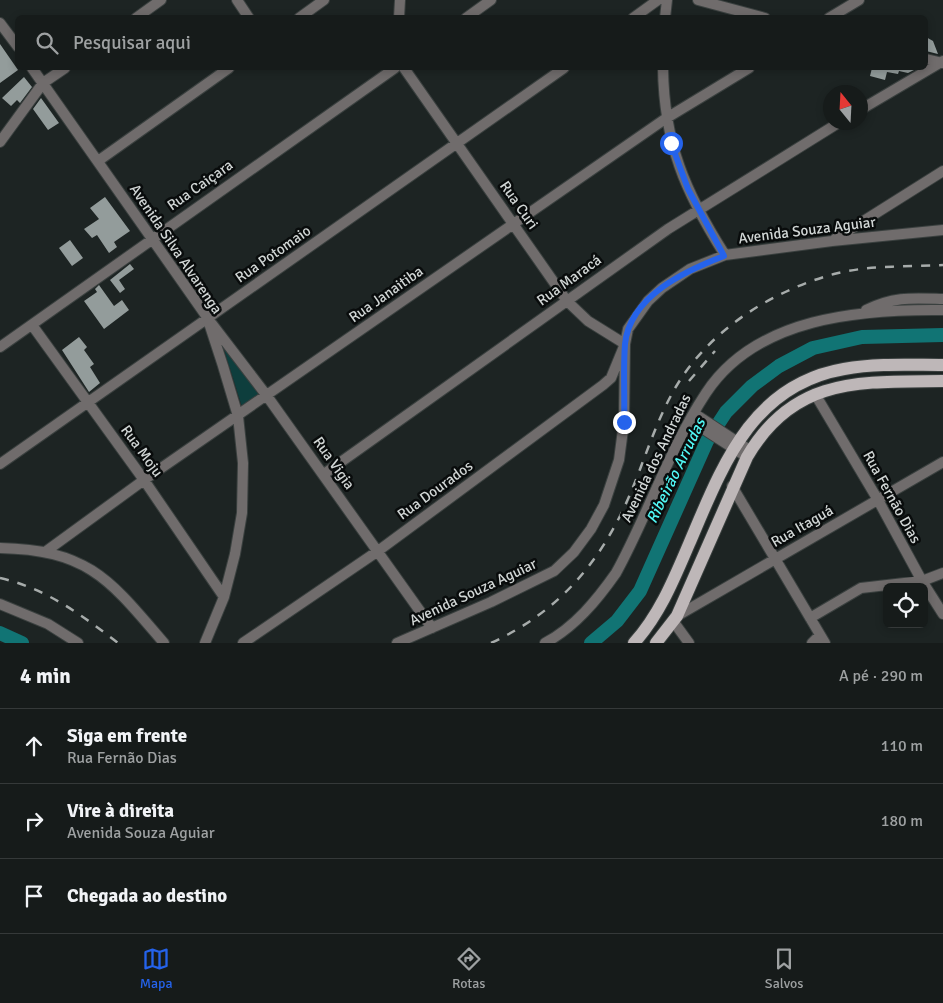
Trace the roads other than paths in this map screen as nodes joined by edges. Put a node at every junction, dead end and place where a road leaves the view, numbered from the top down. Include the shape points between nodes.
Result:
1 (160, 0) edge
2 (237, 0) edge
3 (324, 0) edge
4 (400, 0) edge
5 (491, 0) edge
6 (658, 0) edge
7 (667, 0) edge
8 (698, 0) edge
9 (859, 0) edge
10 (140, 15) edge
11 (247, 15) edge
12 (303, 15) edge
13 (399, 15) edge
14 (470, 15) edge
15 (637, 15) edge
16 (664, 15) edge
17 (754, 15) edge
18 (834, 15) edge
19 (0, 23) edge
20 (15, 43) edge
21 (928, 59) edge
22 (942, 62) edge
23 (33, 70) edge
24 (62, 70) edge
25 (226, 70) edge
26 (392, 70) edge
27 (405, 70) edge
28 (561, 70) edge
29 (663, 70) edge
30 (746, 70) edge
31 (43, 83) junction
32 (868, 105) edge
33 (666, 119) junction
34 (827, 130) edge
35 (0, 142) edge
36 (457, 144) junction
37 (98, 160) junction
38 (943, 171) edge
39 (698, 210) junction
40 (514, 223) junction
41 (943, 230) edge
42 (151, 238) junction
43 (832, 241) junction
44 (724, 256) junction
45 (943, 300) edge
46 (567, 301) junction
47 (943, 310) edge
48 (864, 312) junction
49 (207, 317) junction
50 (32, 325) junction
51 (625, 344) junction
52 (0, 347) edge
53 (943, 365) edge
54 (943, 381) edge
55 (815, 394) junction
56 (267, 396) junction
57 (88, 403) junction
58 (238, 416) junction
59 (696, 419) junction
60 (733, 443) junction
61 (749, 454) junction
62 (943, 462) edge
63 (0, 464) edge
64 (324, 474) junction
65 (144, 480) junction
66 (732, 486) junction
67 (878, 500) junction
68 (0, 548) edge
69 (378, 551) junction
70 (46, 552) junction
71 (776, 559) junction
72 (943, 573) edge
73 (922, 581) junction
74 (224, 597) junction
75 (0, 604) edge
76 (943, 614) edge
77 (810, 618) junction
78 (674, 623) junction
79 (432, 628) junction
80 (822, 639) edge
81 (78, 643) edge
82 (164, 643) edge
83 (205, 643) edge
84 (243, 643) edge
85 (397, 643) edge
86 (545, 643) edge
87 (634, 643) edge
88 (656, 643) edge
89 (689, 643) edge
90 (812, 643) edge

1 - 10 street
2 - 11 street
3 - 12 street
4 - 13 street
5 - 14 street
6 - 15 street
7 - 16 street
8 - 17 street
9 - 18 street
19 - 20 street
21 - 22 street
22 - 32 street
23 - 31 street, Avenida Silva Alvarenga
24 - 31 street
25 - 37 street
26 - 42 street, Rua Caiçara
27 - 36 street, Rua Curi
28 - 36 street, Rua Potomaio
29 - 33 street
30 - 33 street, Rua Janaitiba
31 - 35 street
31 - 37 street, Avenida Silva Alvarenga
33 - 39 street via 678,166
33 - 40 street, Rua Janaitiba
34 - 39 street, Rua Maracá
36 - 40 street, Rua Curi
36 - 49 street, Rua Potomaio
37 - 42 street, Avenida Silva Alvarenga
38 - 43 street
39 - 44 street
39 - 46 street, Rua Maracá
40 - 46 street, Rua Curi
40 - 56 street, Rua Janaitiba
41 - 43 street, Avenida Souza Aguiar
42 - 49 street, Avenida Silva Alvarenga
42 - 50 street, Rua Caiçara
43 - 44 street, Avenida Souza Aguiar
44 - 51 street, Avenida Souza Aguiar via 690,269 662,288 628,329
45 - 48 street via 904,298 883,302
46 - 51 street, Rua Curi via 588,322
46 - 64 street, Rua Maracá
47 - 48 street, Avenida dos Andradas
48 - 59 street, Avenida dos Andradas via 808,324 753,349 733,364 706,393
49 - 56 street, Rua Vigia
49 - 57 street, Rua Potomaio
49 - 58 street, Avenida Silva Alvarenga
50 - 52 street, Rua Caiçara
50 - 57 street, Rua Moju
51 - 69 street, Rua Dourados via 611,378 603,385
51 - 79 street, Avenida Souza Aguiar via 624,422 619,460 592,529 554,571
53 - 60 main road via 870,365 819,375 774,400
54 - 55 main road via 850,385
55 - 61 main road via 778,418
55 - 67 street, Rua Fernão Dias
56 - 58 street, Rua Janaitiba
56 - 64 street, Rua Vigia
57 - 63 street, Rua Potomaio
57 - 65 street, Rua Moju
58 - 65 street, Rua Janaitiba
58 - 74 street, Avenida Silva Alvarenga via 243,463 242,513
59 - 60 street
59 - 86 street, Avenida dos Andradas via 616,573 583,615
60 - 61 street
60 - 87 main road via 662,603 648,628
61 - 66 main road
62 - 67 street, Rua Itaguá
64 - 69 street, Rua Vigia
65 - 70 street, Rua Janaitiba
65 - 74 street, Rua Moju
66 - 71 street
66 - 78 main road
67 - 71 street, Rua Itaguá
67 - 73 street, Rua Fernão Dias
68 - 70 street
69 - 79 street, Rua Vigia
69 - 84 street, Rua Dourados
70 - 82 street via 70,559 112,584
71 - 77 street
71 - 78 street, Rua Itaguá
72 - 73 street
73 - 76 street, Rua Fernão Dias
73 - 77 street via 861,588
74 - 83 street, Avenida Silva Alvarenga
75 - 81 street via 48,624
77 - 80 street
78 - 88 main road
78 - 89 street
79 - 85 street, Avenida Souza Aguiar
80 - 90 street

